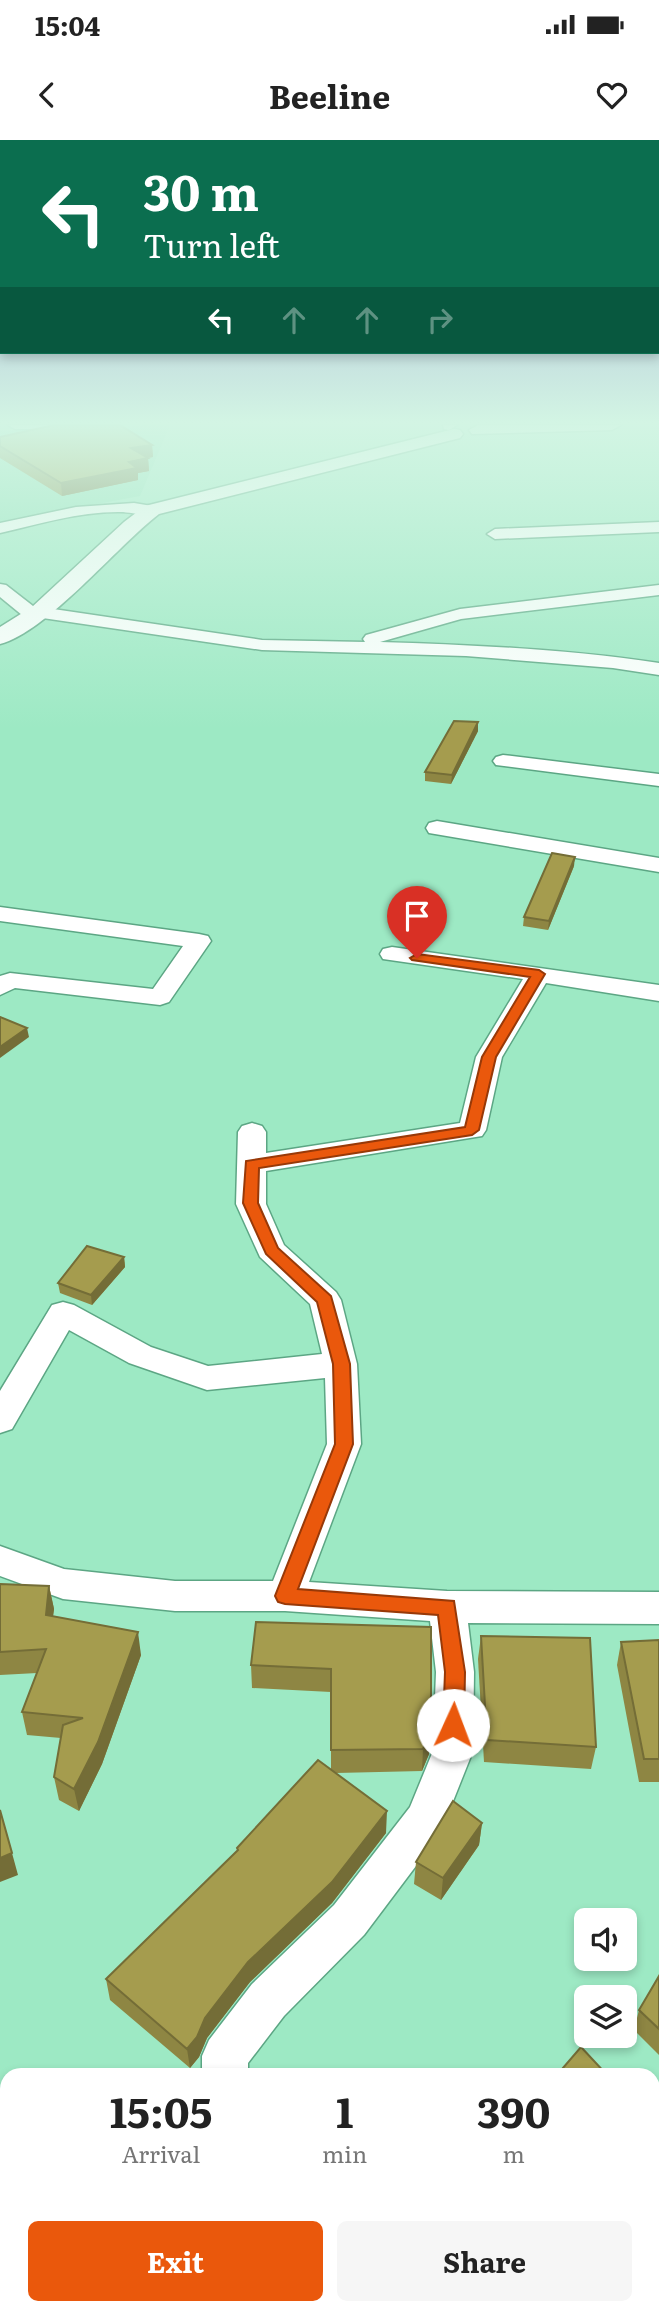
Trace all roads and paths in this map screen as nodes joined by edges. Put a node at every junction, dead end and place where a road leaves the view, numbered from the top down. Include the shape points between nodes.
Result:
1 (130, 526) edge
2 (659, 527) edge
3 (495, 534) dead end
4 (0, 589) edge
5 (659, 590) edge
6 (34, 612) junction
7 (0, 627) edge
8 (0, 637) edge
9 (342, 648) junction
10 (659, 668) edge
11 (503, 761) dead end
12 (659, 780) edge
13 (437, 828) dead end
14 (659, 865) edge
15 (0, 914) edge
16 (392, 954) dead end
17 (539, 974) junction
18 (0, 987) edge
19 (659, 993) edge
20 (252, 1132) dead end
21 (252, 1164) junction
22 (341, 1364) junction
23 (0, 1420) edge
24 (0, 1561) edge
25 (285, 1596) junction
26 (658, 1604) edge
27 (447, 1607) junction
28 (225, 2068) edge

1 - 6 main road
2 - 3 street
4 - 6 street
5 - 9 street via 460,614
6 - 7 main road
6 - 8 main road
6 - 9 street via 262,645
9 - 10 street via 466,650
11 - 12 street
13 - 14 street
15 - 18 street via 199,941 160,997 10,980
16 - 17 street
17 - 19 street
17 - 21 street via 489,1057 472,1130
20 - 21 street
21 - 22 street via 251,1203 271,1251 325,1300
22 - 23 street via 208,1378 140,1355 62,1313
22 - 25 street via 344,1444
24 - 25 street via 63,1584 175,1595
25 - 27 street
26 - 27 street
27 - 28 street via 455,1672 453,1751 425,1820 349,1920 268,2000 225,2056

